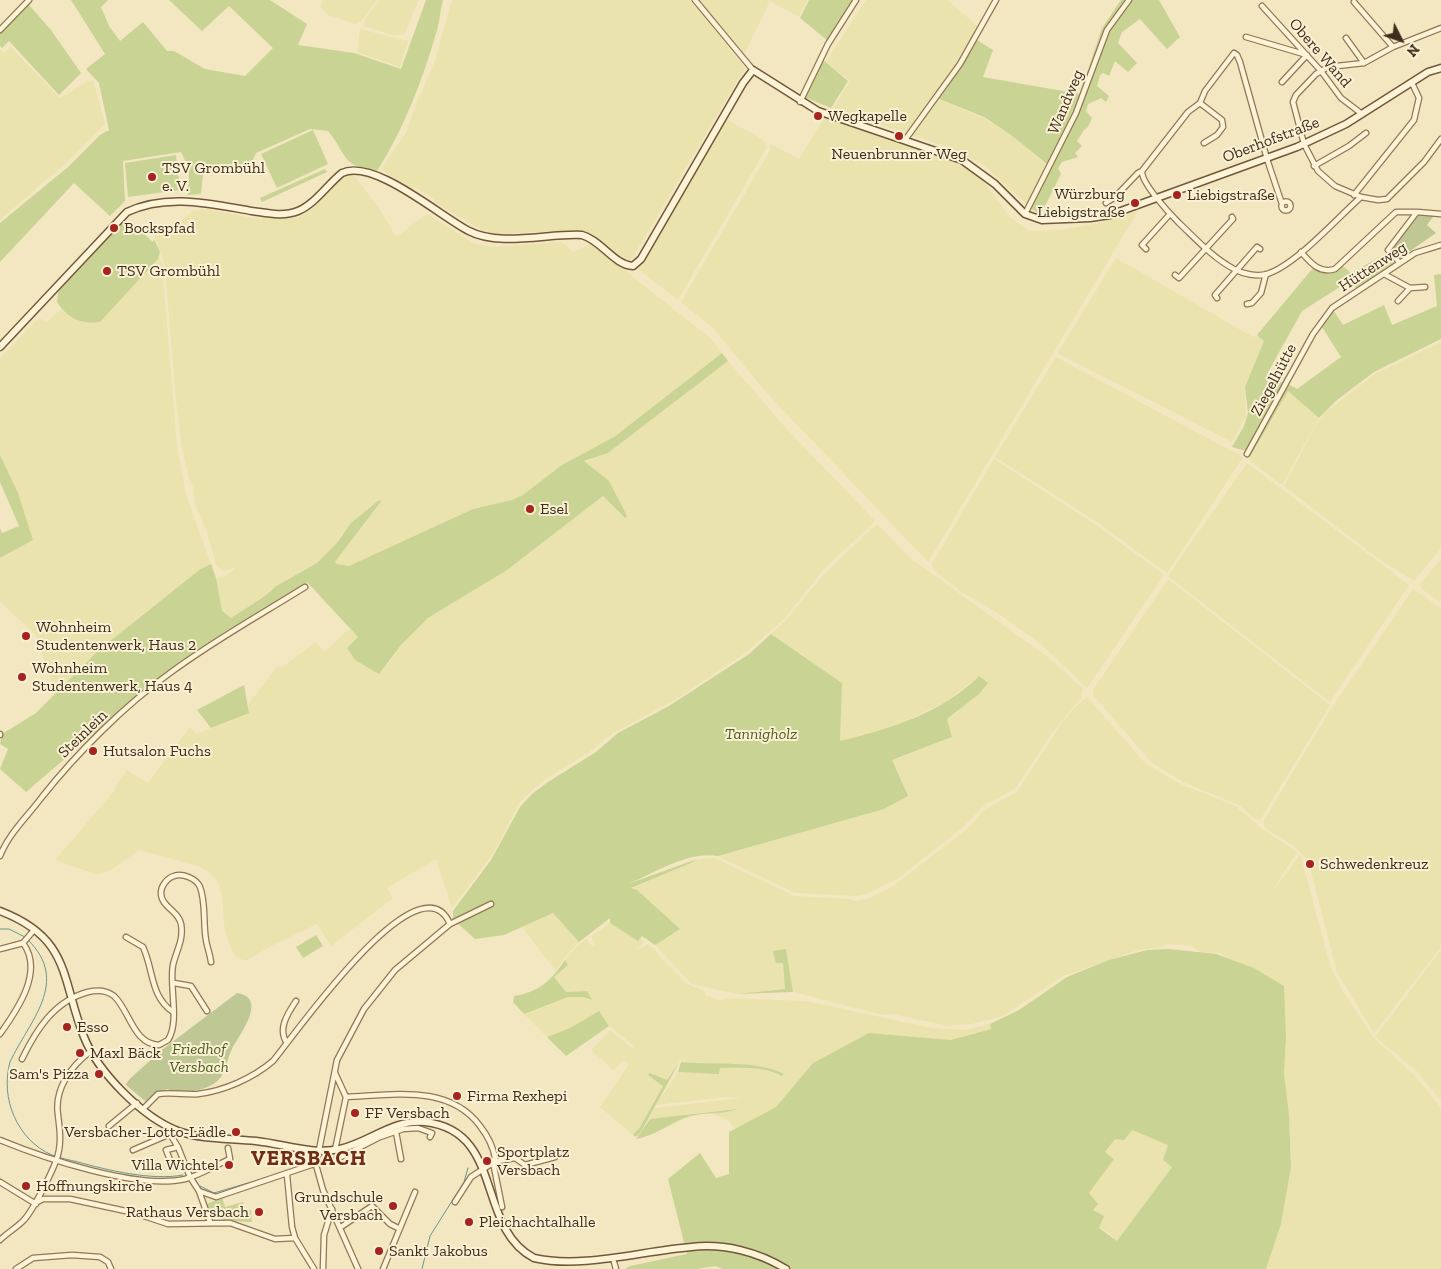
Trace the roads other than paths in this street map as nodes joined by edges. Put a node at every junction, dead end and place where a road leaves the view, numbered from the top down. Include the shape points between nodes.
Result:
1 (29, 0) edge
2 (695, 0) edge
3 (856, 0) edge
4 (996, 0) edge
5 (1129, 0) edge
6 (1354, 2) dead end
7 (1262, 6) dead end
8 (1441, 28) edge
9 (0, 30) edge
10 (1246, 37) dead end
11 (1346, 38) dead end
12 (1393, 47) junction
13 (1306, 55) junction
14 (1364, 63) junction
15 (1441, 68) edge
16 (753, 70) junction
17 (1321, 71) junction
18 (1282, 82) dead end
19 (1412, 83) junction
20 (800, 102) junction
21 (1200, 103) junction
22 (1362, 114) junction
23 (1366, 133) dead end
24 (1441, 139) edge
25 (905, 140) junction
26 (1204, 143) dead end
27 (1304, 144) junction
28 (1266, 158) junction
29 (1314, 166) junction
30 (1142, 171) junction
31 (1354, 195) junction
32 (1361, 197) junction
33 (1158, 198) junction
34 (1106, 203) dead end
35 (1282, 204) dead end
36 (1416, 212) junction
37 (1025, 214) junction
38 (1170, 214) junction
39 (1441, 214) edge
40 (1232, 217) dead end
41 (1441, 245) edge
42 (1207, 248) junction
43 (1146, 249) dead end
44 (1260, 249) dead end
45 (1301, 252) junction
46 (1399, 262) junction
47 (1235, 270) junction
48 (1266, 274) junction
49 (1384, 274) junction
50 (1175, 275) dead end
51 (1410, 288) junction
52 (1425, 288) dead end
53 (1217, 298) dead end
54 (1398, 301) dead end
55 (1247, 304) dead end
56 (1324, 318) joint
57 (0, 347) edge
58 (1247, 454) dead end
59 (305, 587) dead end
60 (0, 856) edge
61 (491, 904) dead end
62 (0, 911) edge
63 (449, 921) junction
64 (28, 936) junction
65 (126, 937) dead end
66 (0, 949) edge
67 (211, 962) dead end
68 (174, 983) junction
69 (73, 998) junction
70 (296, 1001) dead end
71 (207, 1011) dead end
72 (173, 1012) junction
73 (0, 1034) edge
74 (287, 1043) junction
75 (91, 1051) junction
76 (22, 1059) dead end
77 (334, 1072) junction
78 (346, 1097) junction
79 (137, 1103) junction
80 (143, 1109) junction
81 (109, 1126) dead end
82 (396, 1132) junction
83 (430, 1137) dead end
84 (0, 1140) edge
85 (178, 1147) junction
86 (228, 1148) dead end
87 (133, 1150) dead end
88 (335, 1150) junction
89 (318, 1151) junction
90 (555, 1157) dead end
91 (401, 1159) dead end
92 (170, 1160) dead end
93 (56, 1161) junction
94 (494, 1162) junction
95 (316, 1164) junction
96 (484, 1168) junction
97 (287, 1175) junction
98 (190, 1177) junction
99 (0, 1182) edge
100 (199, 1190) junction
101 (415, 1192) dead end
102 (216, 1197) junction
103 (203, 1202) junction
104 (455, 1202) dead end
105 (36, 1203) junction
106 (499, 1207) junction
107 (332, 1209) junction
108 (210, 1222) junction
109 (341, 1228) junction
110 (398, 1228) junction
111 (295, 1238) junction
112 (0, 1240) edge
113 (615, 1266) edge
114 (16, 1269) edge
115 (111, 1269) edge
116 (314, 1269) edge
117 (323, 1269) edge
118 (358, 1269) edge
119 (383, 1269) edge
120 (786, 1269) edge

1 - 9 street
2 - 16 street
3 - 20 street via 828,44
4 - 25 street via 960,64
5 - 37 street, Wandweg via 1108,30 1076,113
6 - 12 street
7 - 13 street, Obere Wand
8 - 12 street
10 - 13 street
11 - 14 street
12 - 14 street
13 - 17 street, Obere Wand
13 - 18 street
14 - 17 street via 1328,67
15 - 19 street, Oberhofstraße
16 - 20 street
16 - 57 street via 641,259 633,266 582,235 488,238 472,233 398,187 371,174 353,170 342,173 299,211 278,214 172,200 127,212
17 - 22 street, Obere Wand via 1341,98
17 - 27 street via 1293,102
19 - 22 street, Oberhofstraße
19 - 31 street via 1419,98 1414,120
20 - 25 street via 828,115
21 - 26 street via 1222,120 1223,126 1217,135
21 - 28 street via 1205,91 1234,53 1238,55
21 - 30 street via 1188,112
22 - 27 street, Oberhofstraße
23 - 29 street
24 - 32 street via 1424,162 1387,199
25 - 37 street via 962,160 995,184
27 - 28 street, Oberhofstraße
27 - 29 street
28 - 33 street, Oberhofstraße
28 - 35 street
29 - 31 street via 1326,180
30 - 33 street via 1143,179
30 - 34 street
31 - 32 street
32 - 45 street
33 - 37 street, Oberhofstraße via 1101,217 1042,220
33 - 38 street
36 - 39 street
36 - 45 street via 1396,212 1335,269 1322,270
36 - 46 street via 1388,250
38 - 42 street
38 - 43 street via 1142,245
40 - 42 street
41 - 46 street, Hüttenweg
42 - 47 street
42 - 50 street via 1179,278
44 - 47 street via 1257,247
45 - 48 street
46 - 49 street, Hüttenweg
47 - 48 street
47 - 53 street via 1215,295
48 - 55 street via 1261,292
49 - 51 street
49 - 56 street, Hüttenweg via 1332,308
51 - 52 street
51 - 54 street
56 - 58 street, Ziegelhütte via 1312,334
59 - 60 street, Steinlein via 205,649 140,696 58,776 11,834
61 - 63 street
62 - 64 street
63 - 74 street via 436,910 424,909 386,929 344,972
63 - 77 street via 395,970 374,996 358,1019
64 - 66 street
64 - 69 street via 51,945
64 - 73 street via 32,961 30,979
65 - 72 street via 143,947 156,995
67 - 68 street via 200,886 188,877 173,876 166,881 161,893 164,903 178,916 181,925 181,943 173,967
68 - 71 street via 191,986
68 - 72 street
69 - 72 street via 95,991 110,993 136,1030 153,1045 161,1045 169,1038
69 - 75 street
69 - 76 street via 42,1023
70 - 74 street via 283,1024
74 - 80 street via 274,1061 254,1074 200,1094 158,1094
75 - 79 street via 111,1079
75 - 93 street via 72,1067 62,1086 57,1106 60,1136
77 - 78 street
77 - 89 street
78 - 88 street
78 - 94 street via 442,1097 465,1110 479,1124 494,1153
79 - 80 street
79 - 81 street
80 - 89 street via 169,1127 192,1135
82 - 83 street via 407,1128 423,1129 432,1133
82 - 91 street
82 - 95 street via 335,1160
84 - 93 street
85 - 87 street via 172,1136 166,1135
85 - 92 street via 166,1150
85 - 98 street
86 - 98 street via 230,1159
88 - 89 street
88 - 96 street via 393,1126 424,1122 456,1133 473,1148
89 - 95 street
90 - 94 street via 524,1165 514,1158
93 - 98 street via 140,1178 167,1180
93 - 105 street
94 - 96 street
94 - 106 street
95 - 97 street
95 - 107 street via 319,1180
96 - 104 street via 471,1177
96 - 106 street
97 - 102 street
97 - 111 street via 289,1216
98 - 100 street
99 - 105 street
100 - 102 street
100 - 103 street
101 - 110 street
102 - 103 street
103 - 108 street
105 - 108 street via 43,1199 70,1199 176,1225
105 - 112 street via 22,1222
106 - 113 street via 510,1237 536,1258 568,1266
107 - 109 street
107 - 117 street via 324,1235
108 - 111 street via 236,1224 275,1239
109 - 110 street via 372,1206
109 - 118 street
110 - 119 street
111 - 116 street
113 - 120 street via 699,1246 756,1254
114 - 115 street via 33,1258 72,1255 100,1257 108,1262

